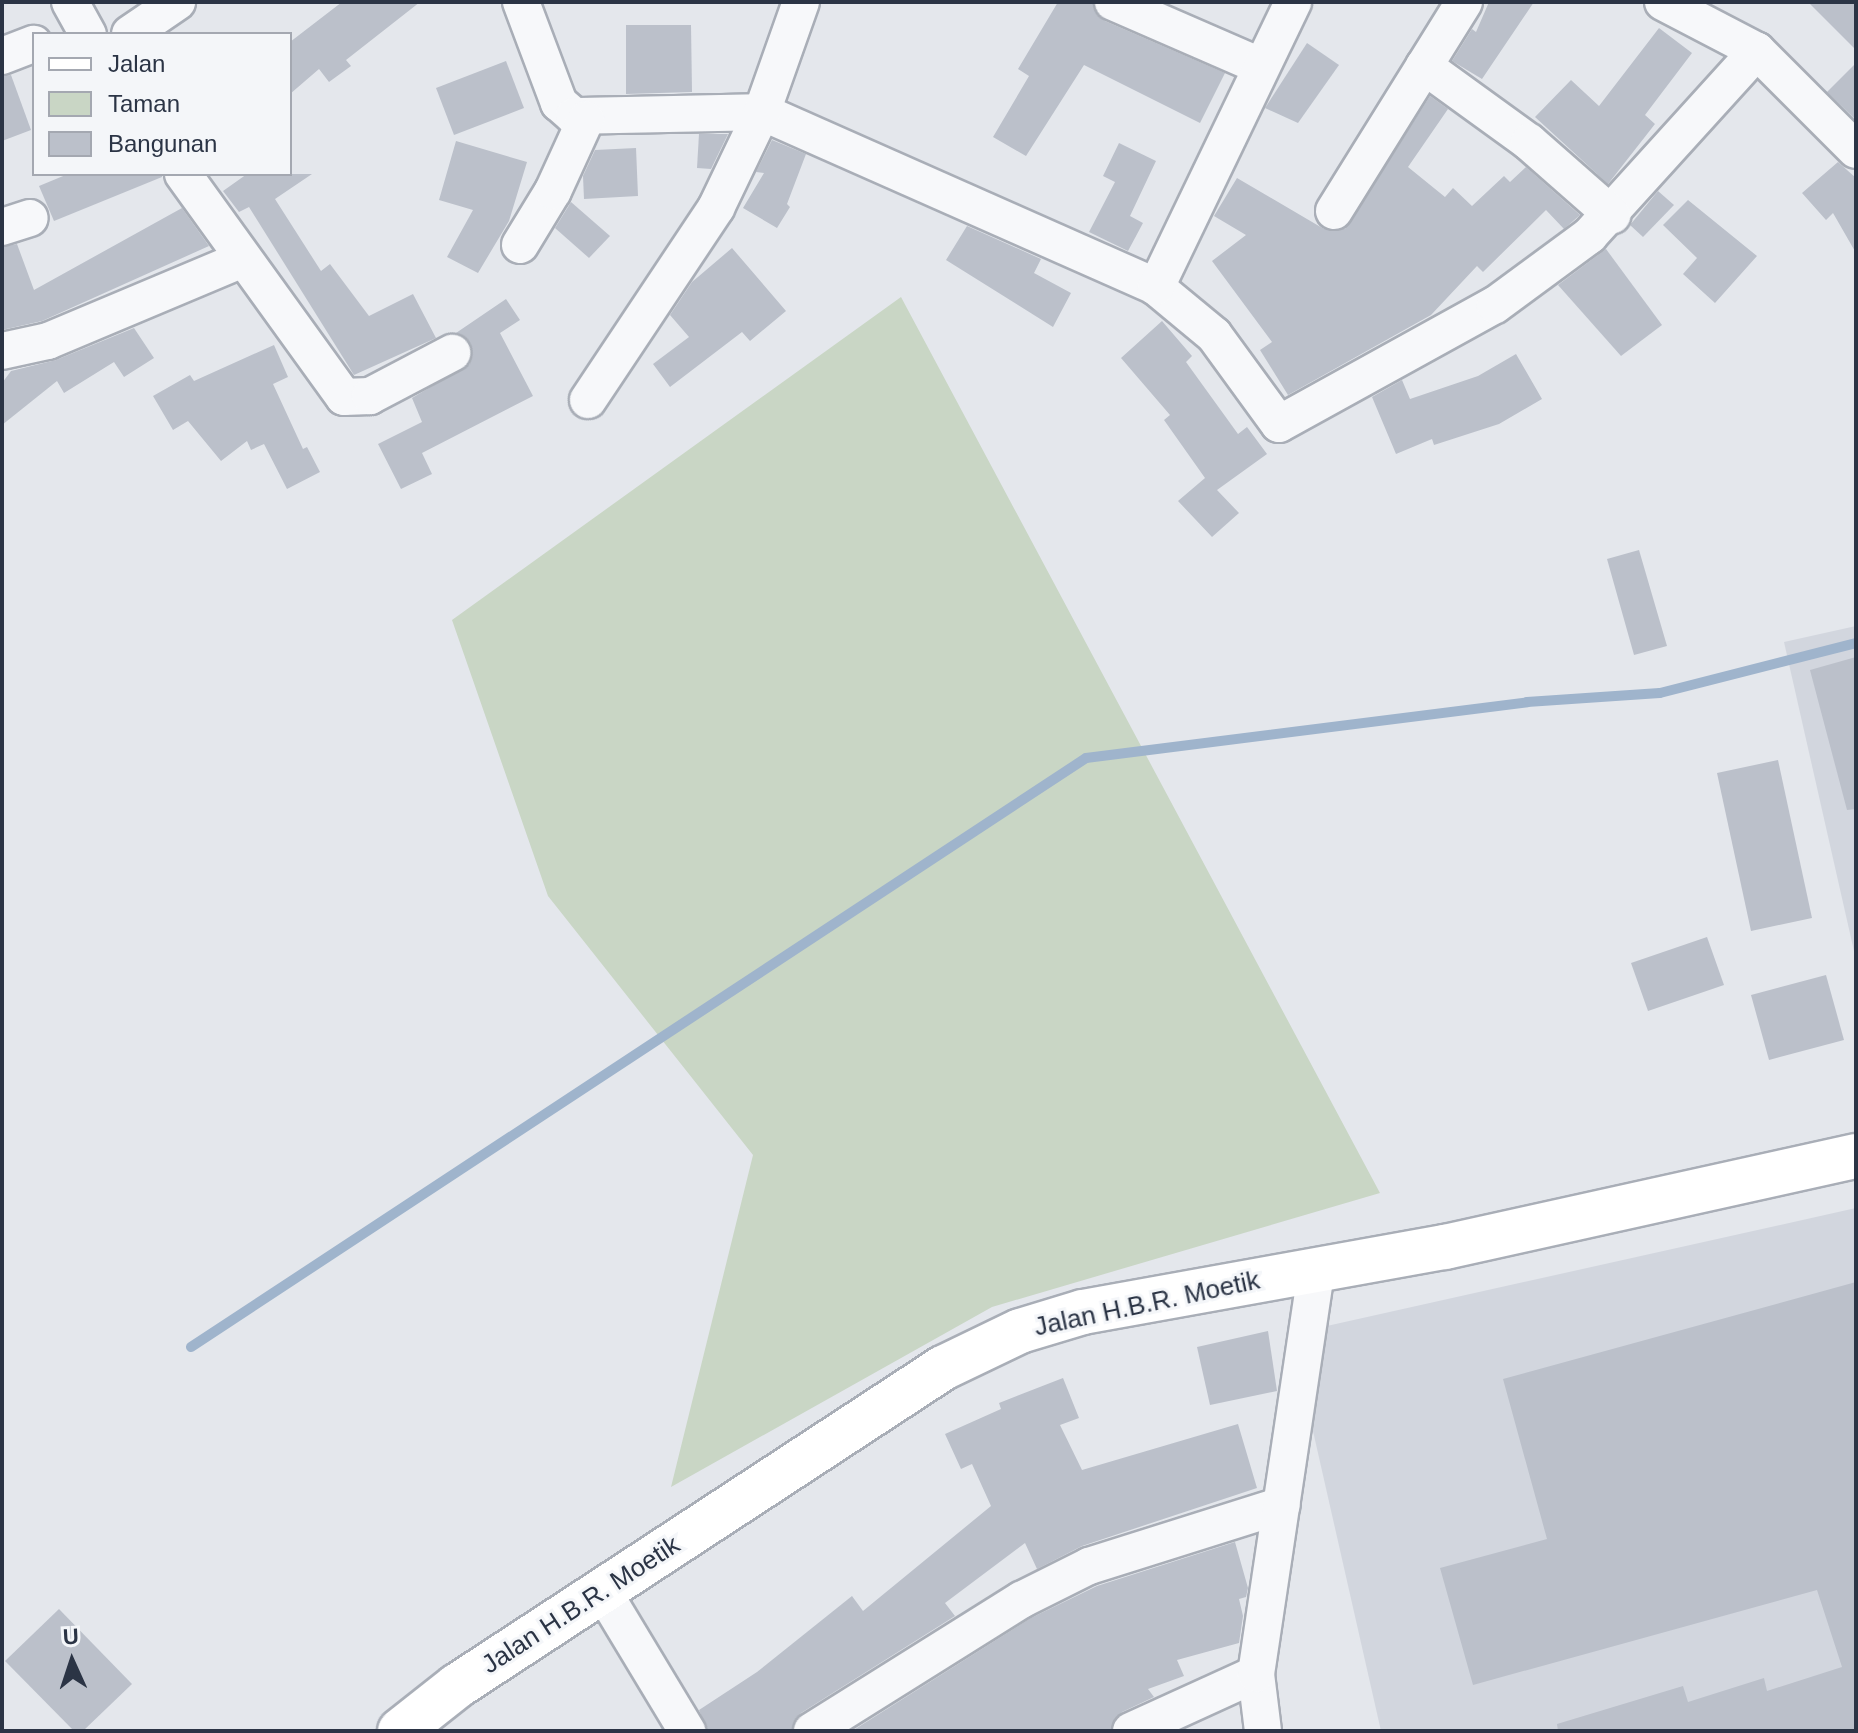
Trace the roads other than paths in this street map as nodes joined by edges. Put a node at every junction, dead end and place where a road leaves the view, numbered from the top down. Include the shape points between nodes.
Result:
1 (177, 2) edge
2 (521, 2) edge
3 (801, 2) edge
4 (1113, 2) edge
5 (1293, 2) edge
6 (1464, 2) edge
7 (1663, 2) edge
8 (133, 32) edge
9 (32, 45) edge
10 (1757, 51) junction
11 (2, 56) edge
12 (1260, 66) junction
13 (1424, 66) junction
14 (762, 112) junction
15 (586, 119) junction
16 (1856, 150) edge
17 (184, 176) edge
18 (1334, 211) dead end
19 (1612, 215) junction
20 (520, 245) dead end
21 (241, 260) junction
22 (1156, 287) junction
23 (2, 351) edge
24 (452, 353) dead end
25 (588, 400) dead end
26 (1856, 1156) edge
27 (1316, 1271) junction
28 (1282, 1505) junction
29 (602, 1590) junction
30 (1256, 1674) junction
31 (400, 1731) edge
32 (687, 1731) edge
33 (812, 1731) edge
34 (1131, 1731) edge
35 (1263, 1731) edge

1 - 8 street
2 - 15 street via 559,103
3 - 14 street
4 - 12 street
5 - 12 street
6 - 13 street
7 - 10 street
9 - 11 street
10 - 16 street
10 - 19 street
12 - 22 street
13 - 18 street
13 - 19 street via 1529,142
14 - 15 street
14 - 22 street
14 - 25 street via 716,208
15 - 20 street via 553,191
17 - 21 street
19 - 22 street via 1495,305 1282,423 1273,420 1214,335
21 - 23 street via 48,341
21 - 24 street via 344,397 370,396
26 - 27 street, Jalan H.B.R. Moetik
27 - 28 street
27 - 29 street, Jalan H.B.R. Moetik via 1083,1312 981,1347
28 - 30 street
28 - 33 street via 1089,1566 1021,1600
29 - 31 street, Jalan H.B.R. Moetik
29 - 32 street
30 - 34 street
30 - 35 street

